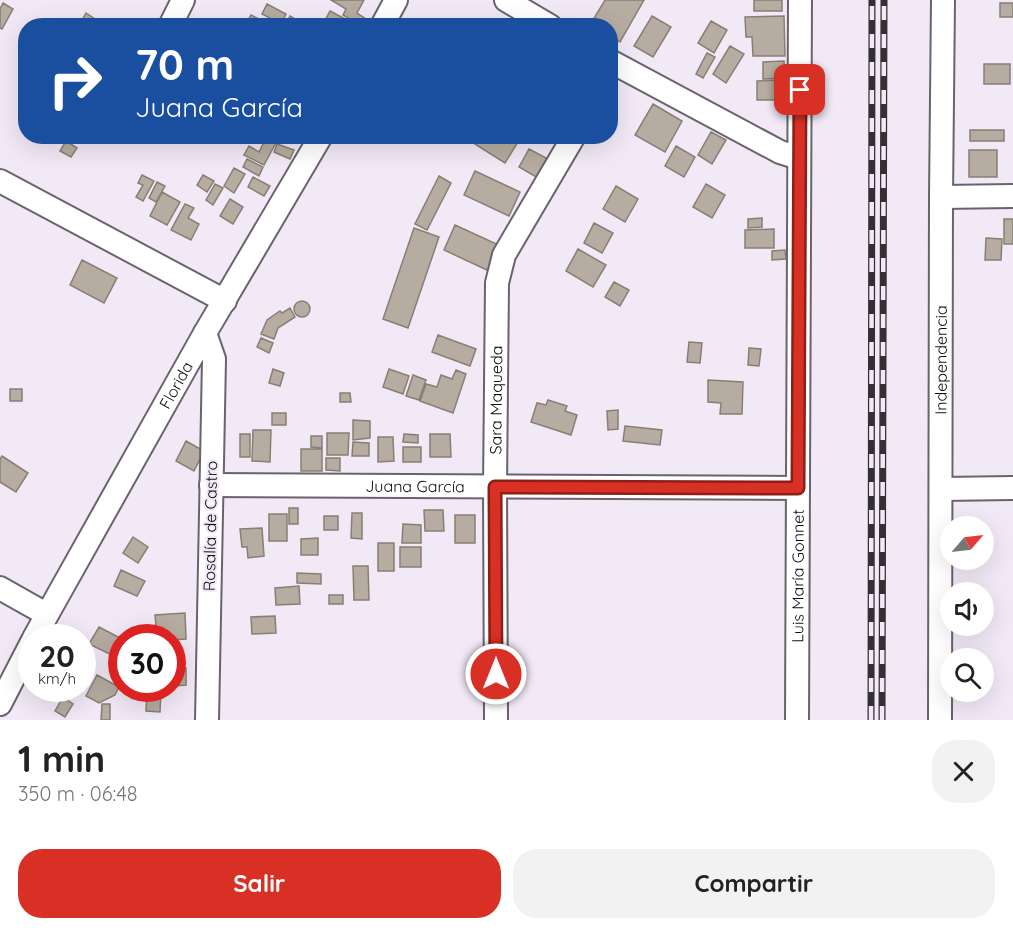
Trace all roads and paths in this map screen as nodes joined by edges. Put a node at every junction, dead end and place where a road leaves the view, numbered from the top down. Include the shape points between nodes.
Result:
1 (183, 0) edge
2 (396, 0) edge
3 (506, 0) edge
4 (800, 0) edge
5 (943, 0) edge
6 (174, 18) edge
7 (386, 18) edge
8 (536, 18) edge
9 (618, 70) edge
10 (315, 144) edge
11 (569, 144) edge
12 (799, 158) junction
13 (0, 182) edge
14 (1013, 196) edge
15 (940, 197) junction
16 (225, 301) junction
17 (205, 333) junction
18 (211, 485) junction
19 (495, 487) junction
20 (798, 488) junction
21 (1013, 488) edge
22 (941, 489) junction
23 (0, 588) edge
24 (46, 614) junction
25 (41, 624) edge
26 (18, 669) edge
27 (0, 704) edge
28 (207, 720) edge
29 (496, 720) edge
30 (796, 720) edge
31 (940, 720) edge

1 - 6 street
2 - 7 street
3 - 8 street
4 - 12 street, Luis María Gonnet
5 - 15 street, Independencia
9 - 12 street
10 - 16 street, Florida
11 - 19 street, Sara Maqueda via 504,255 497,283
12 - 20 street, Luis María Gonnet
13 - 16 street
14 - 15 street
15 - 22 street, Independencia
16 - 17 street, Florida
17 - 18 street, Rosalía de Castro via 214,359
17 - 24 street, Florida
18 - 19 street, Juana García
18 - 28 street, Rosalía de Castro
19 - 20 street, Juana García
19 - 29 street, Sara Maqueda
20 - 30 street, Luis María Gonnet
21 - 22 street
22 - 31 street, Independencia
23 - 24 street
24 - 25 street, Florida
26 - 27 street

